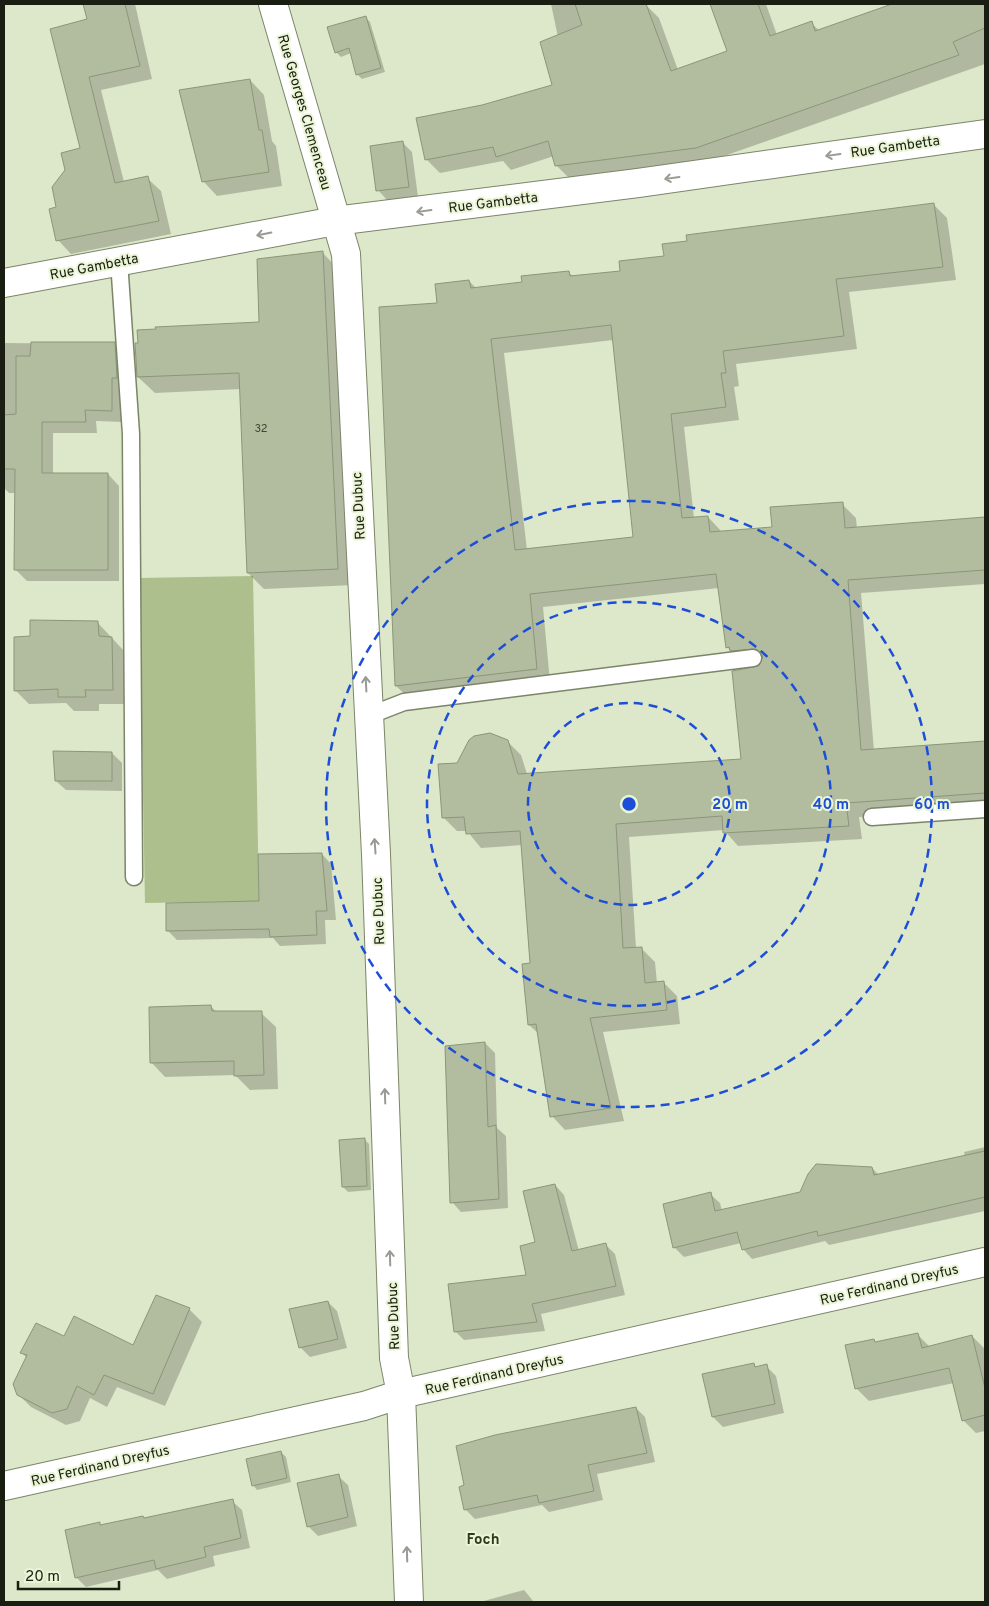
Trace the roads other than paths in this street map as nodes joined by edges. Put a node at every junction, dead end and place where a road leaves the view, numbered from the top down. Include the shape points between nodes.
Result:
1 (273, 4) edge
2 (985, 134) edge
3 (335, 221) junction
4 (119, 261) junction
5 (4, 283) edge
6 (753, 658) dead end
7 (368, 716) junction
8 (985, 809) edge
9 (872, 817) dead end
10 (134, 877) dead end
11 (985, 1262) edge
12 (401, 1394) junction
13 (4, 1486) edge
14 (409, 1602) edge

1 - 3 street, Rue Georges Clemenceau
2 -> 3 street, Rue Gambetta via 638,183
3 -> 4 street, Rue Gambetta
7 -> 3 street, Rue Dubuc via 346,254
4 - 5 street, Rue Gambetta
4 - 10 lane via 131,434
6 - 7 lane via 404,702
12 -> 7 street, Rue Dubuc via 394,1358
8 - 9 lane
11 - 12 street, Rue Ferdinand Dreyfus
12 - 13 street, Rue Ferdinand Dreyfus via 364,1406
14 -> 12 street, Rue Dubuc

